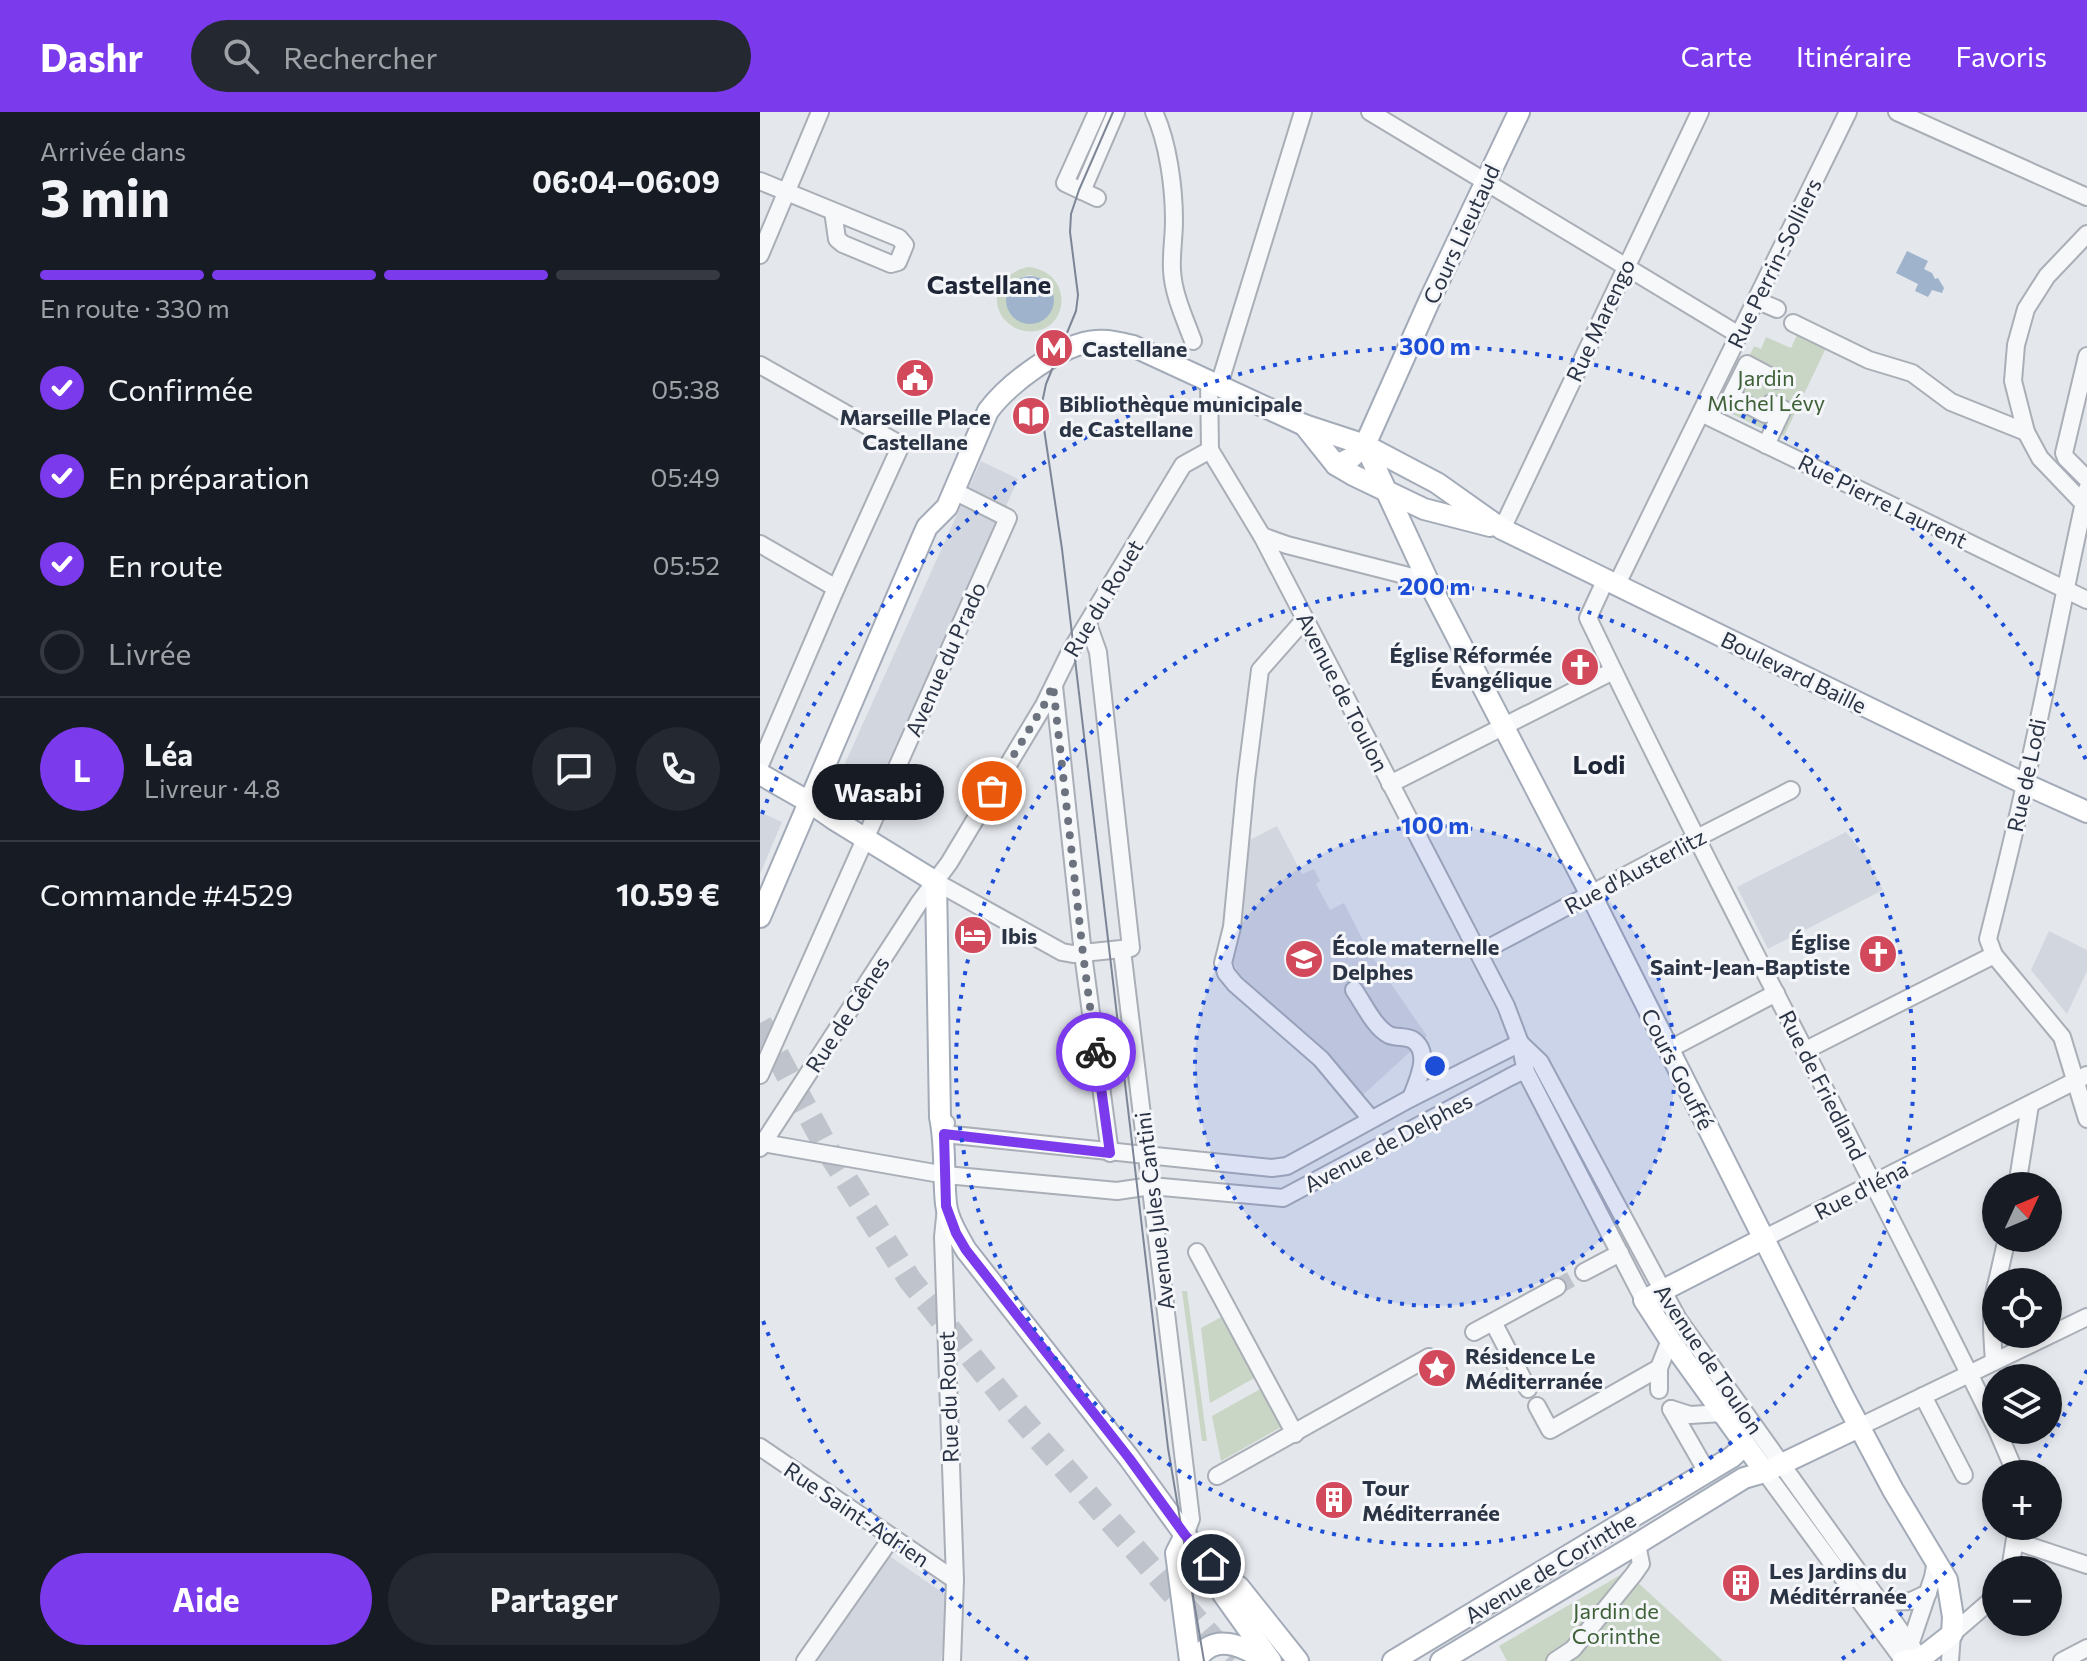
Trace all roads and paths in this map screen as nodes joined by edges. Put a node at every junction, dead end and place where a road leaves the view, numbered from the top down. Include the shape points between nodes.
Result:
1 (820, 112) edge
2 (1097, 112) edge
3 (1116, 112) edge
4 (1154, 112) edge
5 (1303, 112) edge
6 (1370, 112) edge
7 (1519, 112) edge
8 (1700, 112) edge
9 (1848, 112) edge
10 (1897, 112) edge
11 (760, 181) edge
12 (1485, 183) junction
13 (786, 192) junction
14 (2087, 197) edge
15 (833, 211) dead end
16 (2087, 234) edge
17 (760, 255) edge
18 (1625, 266) junction
19 (1756, 300) junction
20 (1777, 309) dead end
21 (1793, 323) dead end
22 (1739, 335) junction
23 (1193, 341) dead end
24 (2087, 356) edge
25 (760, 365) edge
26 (1777, 380) dead end
27 (1214, 382) junction
28 (1701, 413) junction
29 (1304, 425) junction
30 (2026, 432) junction
31 (1365, 445) junction
32 (1766, 445) junction
33 (1210, 450) junction
34 (1336, 465) junction
35 (2087, 479) edge
36 (954, 491) junction
37 (1385, 491) junction
38 (2085, 497) edge
39 (1502, 529) junction
40 (2082, 531) edge
41 (1262, 536) junction
42 (760, 544) edge
43 (1428, 581) junction
44 (1610, 583) junction
45 (836, 588) junction
46 (2065, 588) junction
47 (2087, 600) edge
48 (1305, 619) junction
49 (1088, 624) junction
50 (1613, 671) junction
51 (1053, 685) junction
52 (1504, 727) junction
53 (760, 765) edge
54 (760, 774) edge
55 (1390, 784) junction
56 (2025, 784) junction
57 (1791, 790) dead end
58 (809, 802) junction
59 (2087, 812) edge
60 (1697, 837) junction
61 (866, 838) junction
62 (936, 882) junction
63 (1591, 895) junction
64 (760, 917) edge
65 (1122, 950) junction
66 (1479, 953) junction
67 (1083, 954) junction
68 (1994, 955) junction
69 (1354, 990) dead end
70 (1776, 993) junction
71 (1520, 1043) junction
72 (1668, 1050) junction
73 (1806, 1050) junction
74 (1526, 1072) junction
75 (760, 1075) edge
76 (2082, 1077) edge
77 (1411, 1098) junction
78 (2030, 1105) junction
79 (1371, 1119) junction
80 (2087, 1119) edge
81 (944, 1134) junction
82 (762, 1145) edge
83 (1110, 1153) junction
84 (1148, 1156) junction
85 (2019, 1172) edge
86 (946, 1175) junction
87 (1874, 1184) junction
88 (1151, 1186) junction
89 (946, 1206) junction
90 (1763, 1239) junction
91 (1197, 1252) dead end
92 (1620, 1253) junction
93 (1584, 1272) tunnel mouth
94 (1557, 1287) tunnel mouth
95 (1653, 1295) junction
96 (2087, 1317) edge
97 (1493, 1322) junction
98 (1474, 1332) dead end
99 (1670, 1340) junction
100 (1993, 1348) edge
101 (1429, 1357) dead end
102 (1994, 1361) junction
103 (1659, 1368) junction
104 (1969, 1374) junction
105 (1528, 1389) dead end
106 (1659, 1390) dead end
107 (1923, 1396) junction
108 (1982, 1400) edge
109 (1537, 1406) dead end
110 (1723, 1413) junction
111 (1859, 1427) junction
112 (1295, 1434) junction
113 (1745, 1445) junction
114 (760, 1447) edge
115 (1773, 1468) junction
116 (1707, 1472) junction
117 (1964, 1475) dead end
118 (1217, 1476) dead end
119 (1719, 1494) junction
120 (1185, 1535) junction
121 (892, 1537) junction
122 (2030, 1540) edge
123 (1637, 1544) junction
124 (1936, 1561) junction
125 (2087, 1565) edge
126 (1219, 1574) junction
127 (955, 1580) junction
128 (1928, 1593) junction
129 (1880, 1602) junction
130 (1982, 1608) edge
131 (1952, 1634) junction
132 (2087, 1648) edge
133 (1911, 1658) edge
134 (805, 1661) edge
135 (952, 1661) edge
136 (1190, 1661) edge
137 (1196, 1661) edge
138 (1269, 1661) edge
139 (1298, 1661) edge
140 (1393, 1661) edge
141 (1441, 1661) edge
142 (1555, 1661) edge
143 (1950, 1661) edge
144 (2062, 1661) edge

1 - 13 street
2 - 3 street via 1065,183 1090,194
4 - 23 street via 1164,132 1169,168 1175,288
5 - 27 street
6 - 12 street
7 - 12 main road, Cours Lieutaud
8 - 18 street, Rue Marengo
9 - 19 street, Rue Perrin-Solliers
10 - 14 street
11 - 13 street
12 - 18 street
12 - 31 main road, Cours Lieutaud
13 - 15 street
13 - 17 street
16 - 30 street via 2047,276 2026,309 2013,381
18 - 22 street
18 - 39 street, Rue Marengo
19 - 20 street
19 - 22 street, Rue Perrin-Solliers
21 - 30 street via 1869,360 1912,373 1951,402
22 - 28 street, Rue Perrin-Solliers
24 - 35 street via 2064,453
25 - 45 street via 901,445
26 - 32 street via 1747,364 1731,396 1765,414 1771,403 1783,409
27 - 29 main road, Boulevard Baille
27 - 33 street
27 - 36 main road, Boulevard Baille via 1115,341 1068,349 1008,389 988,411
28 - 32 street, Rue Pierre Laurent
28 - 44 street, Rue Perrin-Solliers
29 - 31 main road, Boulevard Baille
29 - 34 main road, Boulevard Baille
30 - 38 street via 2040,458
31 - 34 main road
31 - 37 main road, Cours Gouffé
31 - 39 main road, Boulevard Baille via 1437,483
32 - 46 street, Rue Pierre Laurent
33 - 41 street, Avenue de Toulon
33 - 49 street, Rue du Rouet via 1183,465
34 - 37 main road, Boulevard Baille
36 - 58 main road via 927,527
36 - 61 street, Avenue du Prado via 1008,518
37 - 39 main road, Boulevard Baille via 1424,509
37 - 43 main road, Cours Gouffé
38 - 40 street, Rue de Lodi
39 - 44 main road, Boulevard Baille
40 - 46 street, Rue de Lodi
41 - 43 street
41 - 48 street, Avenue de Toulon
42 - 45 street
43 - 52 main road, Cours Gouffé
44 - 50 street, Rue de Friedland via 1588,618
44 - 56 main road, Boulevard Baille
45 - 53 street
46 - 47 street, Rue Pierre Laurent
46 - 56 street, Rue de Lodi
48 - 55 street, Avenue de Toulon
48 - 79 street via 1260,670 1232,927 1223,963 1235,984 1321,1059
49 - 51 street, Rue du Rouet
49 - 65 street, Avenue Jules Cantini via 1098,652 1131,948
50 - 52 street
50 - 60 street, Rue de Friedland
51 - 62 street, Rue du Rouet
51 - 67 street, Avenue Jules Cantini
52 - 55 street
52 - 63 main road, Cours Gouffé
54 - 58 main road
55 - 66 street, Avenue de Toulon
56 - 59 main road, Boulevard Baille
56 - 68 street, Rue de Lodi via 1988,939
57 - 60 street, Rue d'Austerlitz
58 - 61 main road
58 - 64 main road
60 - 63 street, Rue d'Austerlitz
60 - 70 street, Rue de Friedland
61 - 62 main road
61 - 75 street, Avenue du Prado
62 - 67 street via 1062,952
62 - 81 main road, Rue du Rouet
62 - 82 street, Rue de Gênes
63 - 66 street, Rue d'Austerlitz
63 - 72 main road, Cours Gouffé
65 - 67 street
65 - 84 street, Avenue Jules Cantini
66 - 71 street, Avenue de Toulon
67 - 83 street, Avenue Jules Cantini
68 - 73 street
68 - 76 street via 2062,1037
69 - 77 street via 1390,1036 1411,1038 1418,1045 1423,1056
70 - 72 street
70 - 73 street, Rue de Friedland
71 - 74 street, Avenue de Toulon
71 - 77 street, Avenue de Delphes
71 - 95 street, Avenue de Toulon via 1540,1062
72 - 90 main road, Cours Gouffé
73 - 87 street, Rue de Friedland
74 - 88 street, Avenue de Delphes via 1283,1198
74 - 92 street, Avenue de Toulon
76 - 78 street, Rue d'Iéna
76 - 80 street
77 - 79 street, Avenue de Delphes
78 - 85 street
78 - 87 street, Rue d'Iéna
79 - 84 street, Avenue de Delphes via 1287,1166
81 - 83 street, Avenue de Delphes
81 - 86 main road, Rue du Rouet
82 - 86 street, Avenue de Delphes
83 - 84 street, Avenue de Delphes
84 - 88 street, Avenue Jules Cantini
86 - 88 street, Avenue de Delphes via 1117,1191
86 - 89 main road, Rue du Rouet
87 - 90 street, Rue d'Iéna
87 - 104 street, Rue de Friedland
88 - 120 street, Avenue Jules Cantini via 1191,1519
89 - 120 main road via 966,1250
89 - 127 street, Rue du Rouet
90 - 95 main road, Rue d'Iéna
90 - 111 main road, Cours Gouffé
91 - 112 street
92 - 93 street
92 - 95 street, Avenue de Toulon
94 - 97 street
95 - 99 main road, Avenue de Toulon
95 - 115 street, Avenue de Toulon via 1678,1319
96 - 102 street
97 - 98 street
97 - 105 street
99 - 103 street
99 - 110 main road, Avenue de Toulon
100 - 102 street
101 - 112 street
102 - 104 street
103 - 106 street
103 - 109 street via 1550,1430
104 - 107 street
104 - 108 street, Rue de Friedland
107 - 111 street
107 - 117 street
110 - 113 main road, Avenue de Toulon
110 - 116 street via 1690,1415 1671,1409
111 - 115 main road, Avenue de Corinthe
111 - 124 main road, Cours Gouffé
112 - 118 street
113 - 115 main road, Avenue de Toulon
113 - 116 main road, Avenue de Corinthe
114 - 121 street, Rue Saint-Adrien
115 - 119 main road, Avenue de Corinthe
115 - 129 street, Avenue de Toulon
115 - 133 street, Avenue de Toulon
116 - 119 main road
116 - 140 main road, Avenue de Corinthe
119 - 123 main road, Avenue de Corinthe
120 - 126 main road
120 - 136 main road, Avenue Jules Cantini via 1176,1553
121 - 127 street, Rue Saint-Adrien
121 - 134 street
122 - 125 street
123 - 141 main road, Avenue de Corinthe
123 - 142 street via 1641,1564 1634,1574 1573,1649
124 - 128 street
124 - 131 main road, Cours Gouffé via 1951,1595
126 - 138 main road via 1223,1594
126 - 139 main road via 1239,1587
127 - 135 street, Rue du Rouet
128 - 129 street via 1911,1601
128 - 133 street
129 - 133 street, Avenue de Toulon
130 - 131 street
131 - 133 main road
131 - 143 street
132 - 144 street
137 - 138 main road via 1221,1644 1237,1644

